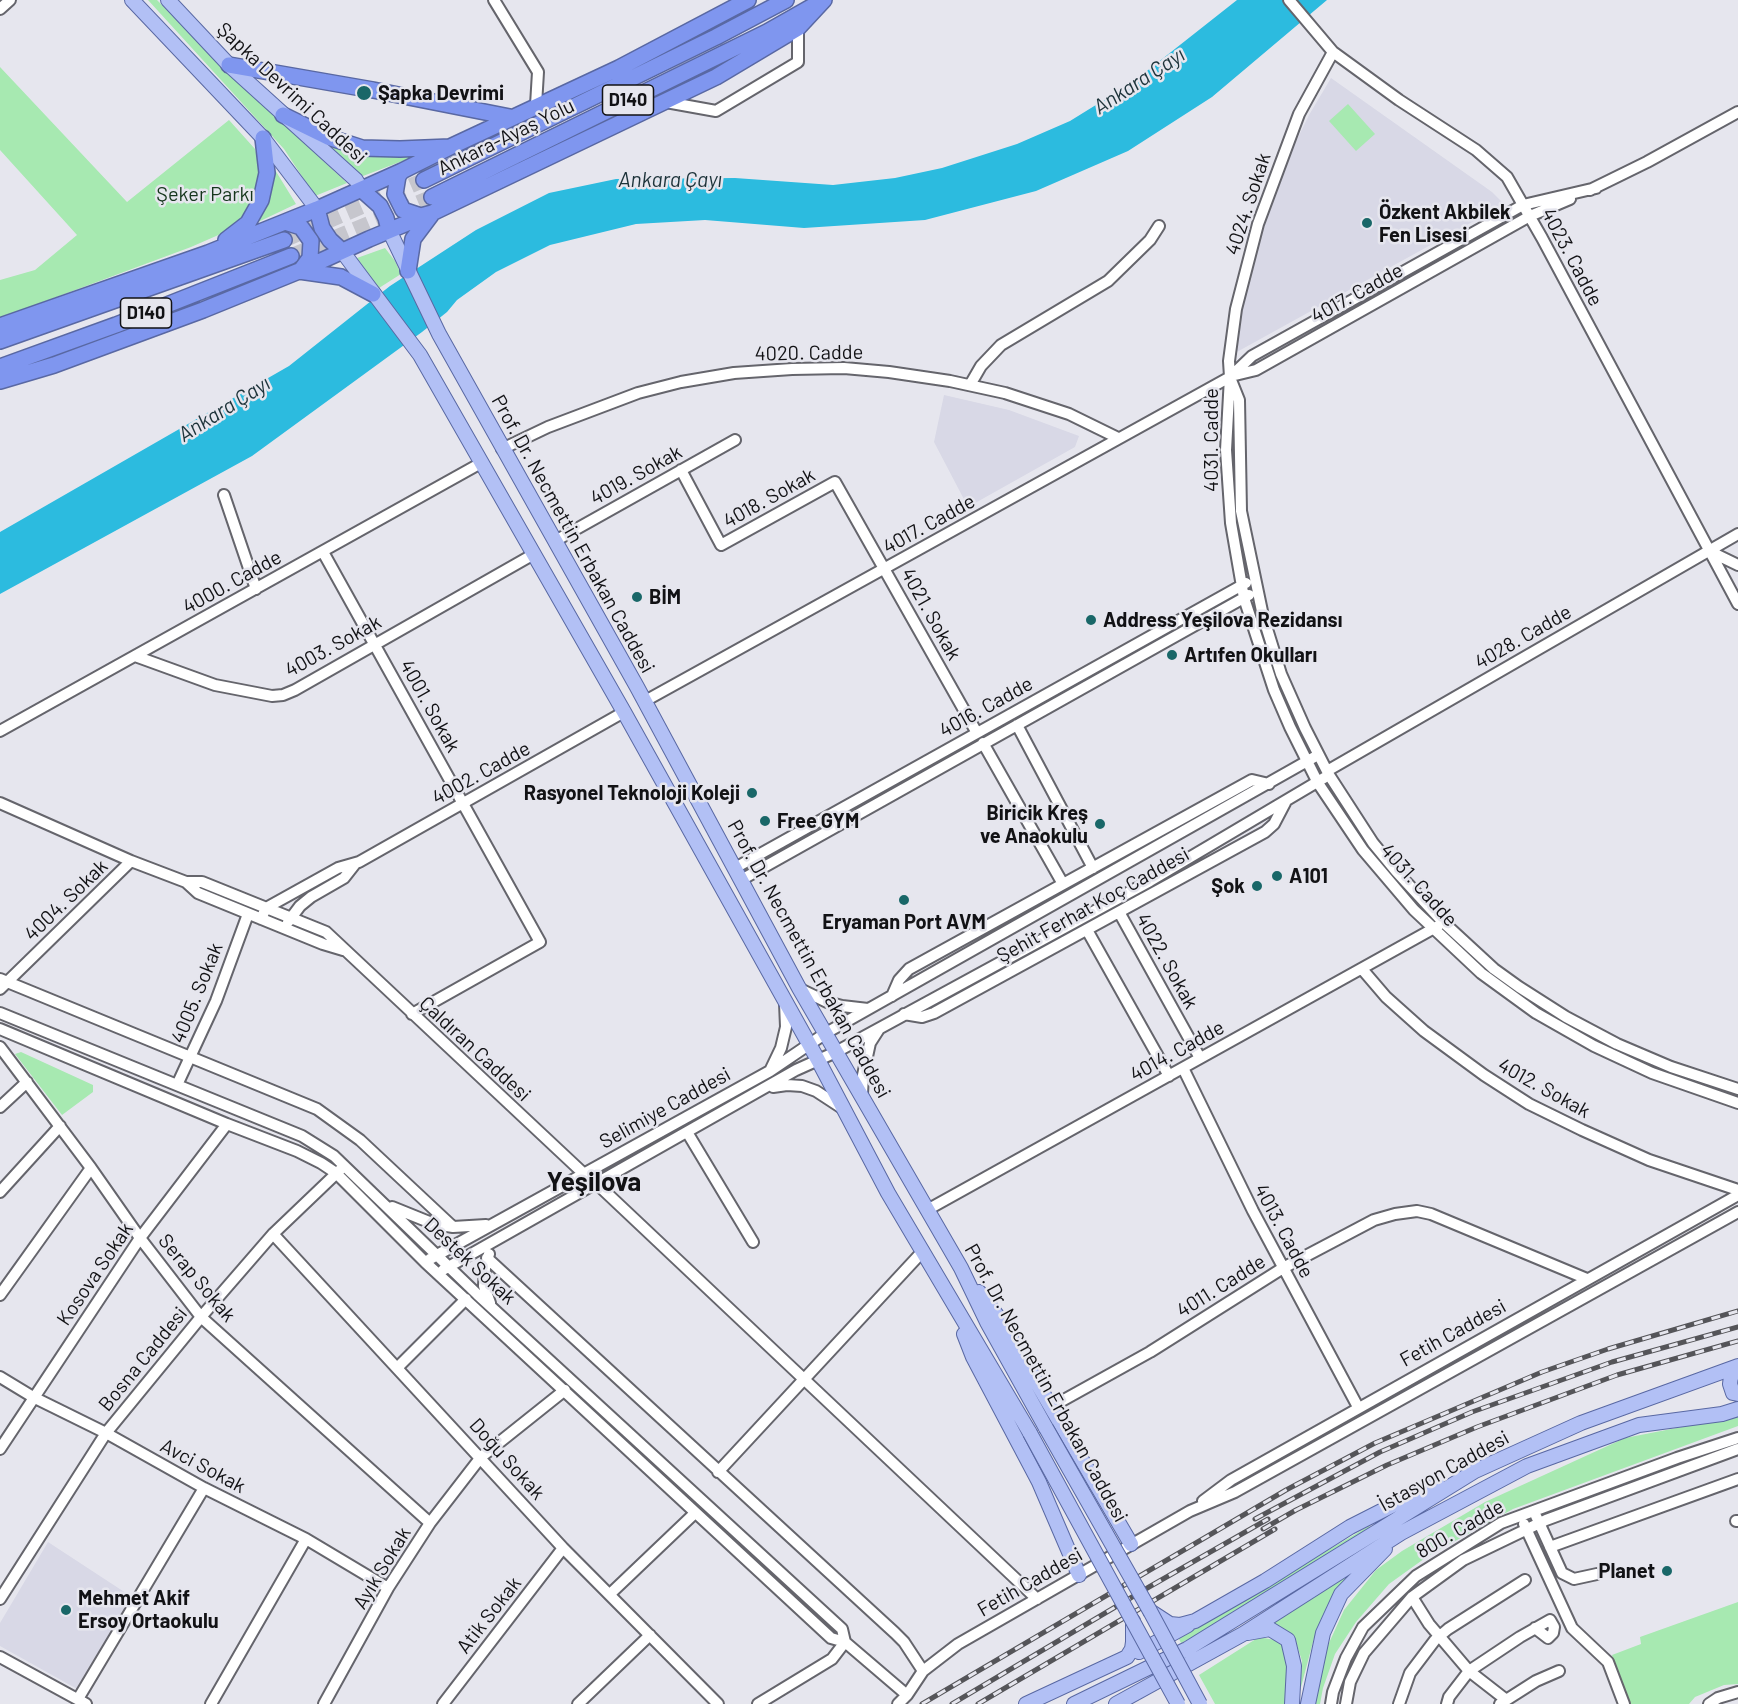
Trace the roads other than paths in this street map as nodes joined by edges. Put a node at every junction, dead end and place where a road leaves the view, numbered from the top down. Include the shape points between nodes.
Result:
1 (10, 0) edge
2 (132, 0) edge
3 (168, 0) edge
4 (494, 0) edge
5 (748, 0) edge
6 (786, 0) edge
7 (823, 0) edge
8 (1289, 0) edge
9 (0, 9) edge
10 (798, 28) junction
11 (1333, 52) junction
12 (230, 65) junction
13 (666, 102) junction
14 (536, 105) junction
15 (1738, 112) edge
16 (283, 115) junction
17 (510, 117) junction
18 (263, 138) junction
19 (450, 147) junction
20 (402, 171) junction
21 (424, 180) tunnel mouth
22 (1596, 188) junction
23 (362, 190) junction
24 (432, 205) junction
25 (1523, 205) junction
26 (317, 209) junction
27 (1530, 216) junction
28 (285, 222) junction
29 (1159, 225) dead end
30 (388, 230) junction
31 (284, 240) tunnel mouth
32 (342, 251) junction
33 (208, 253) junction
34 (291, 256) tunnel mouth
35 (299, 271) junction
36 (408, 271) junction
37 (373, 294) junction
38 (0, 326) edge
39 (0, 341) edge
40 (0, 367) edge
41 (1230, 376) junction
42 (0, 381) edge
43 (970, 385) junction
44 (1118, 438) junction
45 (735, 440) dead end
46 (502, 449) junction
47 (481, 463) junction
48 (681, 470) junction
49 (835, 482) joint
50 (224, 495) dead end
51 (1738, 534) edge
52 (555, 541) junction
53 (1709, 551) junction
54 (323, 552) junction
55 (534, 554) junction
56 (1738, 565) edge
57 (886, 569) junction
58 (1254, 578) junction
59 (1241, 586) junction
60 (256, 589) junction
61 (1256, 591) junction
62 (1244, 598) junction
63 (1738, 604) edge
64 (375, 643) junction
65 (135, 656) junction
66 (645, 701) junction
67 (624, 712) junction
68 (1017, 725) junction
69 (0, 731) edge
70 (977, 733) junction
71 (983, 743) junction
72 (1318, 755) junction
73 (1307, 762) junction
74 (1328, 773) junction
75 (1318, 783) junction
76 (1269, 784) junction
77 (1285, 802) junction
78 (0, 803) edge
79 (464, 803) junction
80 (131, 861) junction
81 (355, 864) junction
82 (1093, 868) junction
83 (738, 874) junction
84 (186, 882) junction
85 (1063, 884) junction
86 (266, 908) junction
87 (1119, 912) junction
88 (248, 914) junction
89 (290, 918) junction
90 (261, 919) junction
91 (1443, 922) junction
92 (286, 929) junction
93 (1087, 930) junction
94 (1433, 930) junction
95 (344, 950) junction
96 (1362, 969) junction
97 (2, 984) edge
98 (799, 988) junction
99 (891, 996) junction
100 (785, 1003) junction
101 (868, 1009) junction
102 (0, 1013) edge
103 (412, 1014) junction
104 (904, 1014) junction
105 (883, 1025) junction
106 (0, 1029) edge
107 (826, 1033) junction
108 (808, 1046) junction
109 (0, 1047) edge
110 (836, 1052) junction
111 (190, 1057) junction
112 (1200, 1058) junction
113 (818, 1060) junction
114 (1183, 1068) junction
115 (770, 1071) junction
116 (1169, 1076) junction
117 (27, 1082) junction
118 (177, 1085) junction
119 (764, 1089) junction
120 (1738, 1089) edge
121 (862, 1094) junction
122 (1738, 1103) edge
123 (0, 1107) edge
124 (842, 1108) junction
125 (227, 1124) junction
126 (60, 1126) junction
127 (687, 1132) junction
128 (345, 1165) junction
129 (91, 1168) junction
130 (336, 1173) junction
131 (583, 1173) junction
132 (596, 1183) junction
133 (1738, 1190) edge
134 (0, 1192) edge
135 (1738, 1195) edge
136 (383, 1203) junction
137 (927, 1210) junction
138 (1738, 1212) edge
139 (493, 1224) junction
140 (453, 1227) junction
141 (273, 1233) junction
142 (140, 1238) junction
143 (496, 1240) junction
144 (753, 1242) dead end
145 (923, 1251) junction
146 (436, 1256) junction
147 (487, 1258) junction
148 (425, 1262) junction
149 (448, 1267) junction
150 (961, 1268) junction
151 (1284, 1268) junction
152 (438, 1274) junction
153 (1587, 1279) junction
154 (0, 1295) edge
155 (466, 1299) junction
156 (952, 1301) junction
157 (491, 1306) junction
158 (201, 1317) junction
159 (398, 1367) junction
160 (1738, 1368) edge
161 (0, 1377) edge
162 (805, 1379) junction
163 (565, 1390) junction
164 (1738, 1394) edge
165 (33, 1397) junction
166 (1051, 1407) junction
167 (1358, 1407) junction
168 (1738, 1409) edge
169 (106, 1433) junction
170 (1738, 1438) edge
171 (0, 1449) edge
172 (1738, 1449) edge
173 (481, 1457) junction
174 (1475, 1471) junction
175 (718, 1472) junction
176 (1738, 1479) edge
177 (204, 1488) junction
178 (1534, 1510) junction
179 (1190, 1511) junction
180 (695, 1513) junction
181 (1520, 1516) junction
182 (430, 1523) junction
183 (1539, 1523) junction
184 (1526, 1529) junction
185 (1401, 1533) junction
186 (306, 1539) junction
187 (1131, 1544) junction
188 (1550, 1547) junction
189 (563, 1548) junction
190 (1597, 1574) dead end
191 (1079, 1575) junction
192 (1525, 1580) dead end
193 (388, 1588) junction
194 (610, 1594) junction
195 (1412, 1597) junction
196 (0, 1599) edge
197 (1037, 1599) junction
198 (1150, 1611) junction
199 (1133, 1620) junction
200 (1195, 1621) junction
201 (1535, 1628) dead end
202 (1243, 1634) junction
203 (651, 1635) junction
204 (1439, 1637) junction
205 (1165, 1639) junction
206 (845, 1642) junction
207 (1148, 1649) junction
208 (0, 1657) edge
209 (1127, 1657) junction
210 (923, 1671) junction
211 (1469, 1671) junction
212 (1559, 1671) dead end
213 (1738, 1692) edge
214 (907, 1695) junction
215 (82, 1702) edge
216 (1502, 1702) edge
217 (211, 1704) edge
218 (324, 1704) edge
219 (443, 1704) edge
220 (578, 1704) edge
221 (718, 1704) edge
222 (758, 1704) edge
223 (898, 1704) edge
224 (1026, 1704) edge
225 (1074, 1704) edge
226 (1116, 1704) edge
227 (1178, 1704) edge
228 (1200, 1704) edge
229 (1292, 1704) edge
230 (1308, 1704) edge
231 (1331, 1704) edge
232 (1346, 1704) edge
233 (1399, 1704) edge
234 (1447, 1704) edge
235 (1624, 1704) edge
236 (1709, 1704) edge

1 - 9 street
2 - 18 main road
3 - 12 main road, Şapka Devrimi Caddesi
4 - 14 street via 538,72
5 - 14 highway via 619,68
6 - 21 highway, Ankara-Ayaş Yolu / D140
7 - 10 highway
7 - 24 highway, Ankara-Ayaş Yolu / D140
8 - 11 street, 4023. Cadde
10 - 13 highway
10 - 13 street via 798,62 716,111
11 - 25 street, 4023. Cadde via 1495,165
11 - 41 street, 4024. Sokak via 1299,114 1258,224 1236,309
12 - 16 main road, Şapka Devrimi Caddesi
12 - 17 highway
13 - 24 highway
14 - 17 highway
15 - 22 street, 4017. Cadde
16 - 19 highway via 362,148
16 - 23 main road, Şapka Devrimi Caddesi via 356,180
17 - 19 highway
18 - 26 main road
18 - 33 highway via 267,173 256,212 248,223
19 - 20 highway
20 - 23 highway
20 - 24 highway via 394,188 399,205 414,215
22 - 25 street, 4017. Cadde
22 - 27 street, 4017. Cadde
23 - 26 highway
23 - 30 highway via 380,206
24 - 30 highway
24 - 36 highway via 413,239
25 - 27 street, 4023. Cadde
25 - 41 street, 4017. Cadde via 1252,356
26 - 28 highway
26 - 32 highway via 322,228
27 - 41 street, 4017. Cadde via 1256,370
27 - 53 street, 4023. Cadde
28 - 33 highway
28 - 35 highway via 301,227 311,241 310,258
29 - 43 street via 1144,246 1107,281 1001,345
30 - 32 highway
30 - 36 main road, Prof. Dr. Necmettin Erbakan Caddesi
31 - 39 highway, D140
32 - 35 highway
32 - 37 main road, Prof. Dr. Necmettin Erbakan Caddesi
33 - 38 highway
34 - 40 highway, D140
35 - 37 highway via 341,277
35 - 42 highway via 150,330
36 - 46 main road, Prof. Dr. Necmettin Erbakan Caddesi
37 - 47 main road, Prof. Dr. Necmettin Erbakan Caddesi via 420,355
41 - 44 street, 4017. Cadde
41 - 58 street, 4031. Cadde via 1239,400 1241,511
41 - 59 street, 4031. Cadde via 1226,450 1231,523
43 - 44 street, 4020. Cadde via 1069,414
43 - 46 street, 4020. Cadde via 844,368 734,373 638,393
44 - 57 street, 4017. Cadde
45 - 48 street, 4019. Sokak
46 - 52 main road, Prof. Dr. Necmettin Erbakan Caddesi
47 - 54 street, 4000. Cadde
47 - 55 main road, Prof. Dr. Necmettin Erbakan Caddesi
48 - 49 street, 4018. Sokak via 721,545
48 - 52 street, 4019. Sokak
49 - 57 street, 4021. Sokak
50 - 60 street
51 - 53 street, 4028. Cadde
52 - 66 main road, Prof. Dr. Necmettin Erbakan Caddesi
53 - 56 street
53 - 63 street, 4023. Cadde
53 - 74 street, 4028. Cadde
54 - 60 street, 4000. Cadde
54 - 64 street, 4001. Sokak
55 - 64 street, 4003. Sokak
55 - 67 main road, Prof. Dr. Necmettin Erbakan Caddesi
57 - 66 street, 4017. Cadde
57 - 70 street, 4021. Sokak
58 - 59 street, 4016. Cadde
58 - 61 street, 4031. Cadde
59 - 62 street, 4031. Cadde
59 - 70 street, 4016. Cadde
60 - 65 street, 4000. Cadde
61 - 62 street, 4016. Cadde
61 - 72 street, 4031. Cadde via 1281,674
62 - 68 street, 4016. Cadde
62 - 73 street, 4031. Cadde via 1274,690
64 - 65 street, 4003. Sokak via 295,690 272,696 215,684
64 - 79 street, 4001. Sokak
65 - 69 street, 4000. Cadde
66 - 83 main road, Prof. Dr. Necmettin Erbakan Caddesi
67 - 79 street, 4002. Cadde
67 - 100 main road, Prof. Dr. Necmettin Erbakan Caddesi
68 - 71 street, 4016. Cadde
68 - 82 street
70 - 83 street, 4016. Cadde
71 - 83 street, 4016. Cadde
71 - 85 street
72 - 73 street, Şehit Ferhat Koç Caddesi
72 - 74 street, 4031. Cadde
73 - 75 street, 4031. Cadde
73 - 76 street, Şehit Ferhat Koç Caddesi
74 - 75 street, Şehit Ferhat Koç Caddesi
74 - 91 street, 4031. Cadde via 1373,843
75 - 77 street, Şehit Ferhat Koç Caddesi
75 - 94 street, 4031. Cadde via 1363,850
76 - 82 street, Şehit Ferhat Koç Caddesi via 1252,780
76 - 99 street, Şehit Ferhat Koç Caddesi
77 - 87 street, Şehit Ferhat Koç Caddesi via 1274,824 1265,832
77 - 104 street, Şehit Ferhat Koç Caddesi via 1150,881
78 - 80 street
79 - 81 street, 4002. Cadde
79 - 103 street, 4001. Sokak via 540,942
80 - 84 street
80 - 97 street, 4004. Sokak
81 - 86 street, 4002. Cadde via 338,868
81 - 89 street, 4002. Cadde via 344,878 311,897
82 - 85 street, Şehit Ferhat Koç Caddesi
83 - 98 main road, Prof. Dr. Necmettin Erbakan Caddesi
84 - 86 street via 202,882
84 - 88 street via 198,893
85 - 99 street, Şehit Ferhat Koç Caddesi via 909,969
86 - 89 street
86 - 90 street
87 - 93 street, Şehit Ferhat Koç Caddesi
87 - 112 street, 4022. Sokak
88 - 90 street
88 - 111 street, 4005. Sokak via 216,1001
89 - 92 street, 4002. Cadde
89 - 95 street, Çaldıran Caddesi via 326,932
90 - 92 street
91 - 94 street, 4014. Cadde
91 - 120 street, 4031. Cadde via 1494,969 1566,1017 1654,1060
92 - 95 street, Çaldıran Caddesi
93 - 104 street, Şehit Ferhat Koç Caddesi via 934,1014
93 - 116 street
94 - 96 street, 4014. Cadde
94 - 122 street, 4031. Cadde via 1503,990 1569,1033 1652,1073
95 - 103 street, Çaldıran Caddesi
96 - 112 street, 4014. Cadde
96 - 133 street, 4012. Sokak via 1386,997 1431,1036 1529,1104 1649,1160
97 - 111 street
98 - 101 street via 827,1002
98 - 107 main road, Prof. Dr. Necmettin Erbakan Caddesi
99 - 101 street, Şehit Ferhat Koç Caddesi
100 - 108 main road, Prof. Dr. Necmettin Erbakan Caddesi
100 - 115 street via 784,1034
101 - 107 street, Şehit Ferhat Koç Caddesi
102 - 118 street, Destek Sokak
103 - 131 street, Çaldıran Caddesi
104 - 105 street, Şehit Ferhat Koç Caddesi
105 - 110 street, Şehit Ferhat Koç Caddesi
105 - 121 street via 870,1044
106 - 125 street, Destek Sokak
107 - 108 street, Selimiye Caddesi
107 - 110 main road, Prof. Dr. Necmettin Erbakan Caddesi
108 - 113 main road, Prof. Dr. Necmettin Erbakan Caddesi
108 - 115 street, Selimiye Caddesi
109 - 117 street, Serap Sokak
110 - 113 street, Selimiye Caddesi
110 - 121 main road, Prof. Dr. Necmettin Erbakan Caddesi
111 - 118 street, 4005. Sokak
111 - 140 street via 331,1117
112 - 114 street, 4014. Cadde
113 - 119 street, Selimiye Caddesi
113 - 124 main road, Prof. Dr. Necmettin Erbakan Caddesi
114 - 116 street, 4014. Cadde
114 - 151 street, 4013. Cadde
115 - 131 street, Selimiye Caddesi
116 - 137 street, 4014. Cadde
117 - 123 street
117 - 126 street, Serap Sokak
118 - 128 street, Destek Sokak via 302,1136
119 - 124 street via 802,1086
119 - 127 street, Selimiye Caddesi
121 - 137 main road, Prof. Dr. Necmettin Erbakan Caddesi
124 - 145 main road, Prof. Dr. Necmettin Erbakan Caddesi
125 - 130 street, Destek Sokak via 297,1150
125 - 142 street, Kosova Sokak
126 - 129 street, Serap Sokak
126 - 134 street
127 - 132 street, Selimiye Caddesi
127 - 144 street
128 - 130 street, Bosna Caddesi
128 - 136 street, Destek Sokak
129 - 142 street, Serap Sokak
129 - 154 street
130 - 141 street, Bosna Caddesi
130 - 148 street, Destek Sokak
131 - 139 street, Selimiye Caddesi
132 - 143 street, Selimiye Caddesi
132 - 162 street
135 - 153 street, Fetih Caddesi
136 - 140 street via 419,1219
136 - 146 street, Destek Sokak
137 - 150 main road, Prof. Dr. Necmettin Erbakan Caddesi
138 - 179 street, Fetih Caddesi via 1235,1492
139 - 140 street
139 - 146 street, Selimiye Caddesi
141 - 158 street, Bosna Caddesi
141 - 159 street, Doğu Sokak
142 - 158 street, Serap Sokak
142 - 165 street, Kosova Sokak
143 - 147 street
143 - 149 street, Selimiye Caddesi
145 - 156 main road, Prof. Dr. Necmettin Erbakan Caddesi
145 - 162 street
146 - 148 street, Selimiye Caddesi
146 - 149 street, Destek Sokak
147 - 157 street via 484,1286
147 - 175 street
148 - 152 street, Destek Sokak
149 - 152 street, Selimiye Caddesi
149 - 157 street, Destek Sokak
150 - 166 main road via 999,1318
150 - 198 main road, Prof. Dr. Necmettin Erbakan Caddesi, bridge via 987,1322
151 - 153 street, 4011. Cadde via 1374,1220 1417,1211 1467,1227
151 - 166 street, 4011. Cadde via 1150,1352
151 - 167 street, 4013. Cadde
152 - 155 street, Destek Sokak
153 - 167 street, Fetih Caddesi
155 - 159 street
155 - 163 street, Destek Sokak
156 - 191 main road via 973,1357 1039,1482
156 - 199 main road, Prof. Dr. Necmettin Erbakan Caddesi, bridge
157 - 206 street, Destek Sokak via 842,1629
158 - 169 street, Bosna Caddesi
158 - 182 street, Serap Sokak
159 - 173 street, Doğu Sokak
160 - 164 main road via 1730,1384 1733,1393
160 - 174 main road, İstasyon Caddesi via 1581,1423
161 - 165 street, Avci Sokak
162 - 175 street
162 - 197 street
163 - 173 street, Ayık Sokak
163 - 180 street, Destek Sokak
165 - 169 street, Avci Sokak
165 - 171 street, Kosova Sokak
166 - 187 main road
167 - 179 street, Fetih Caddesi via 1231,1480
168 - 185 main road, İstasyon Caddesi via 1639,1425 1527,1466
169 - 177 street, Avci Sokak
169 - 196 street, Bosna Caddesi
170 - 178 street, 800. Cadde
172 - 183 street, 800. Cadde
173 - 182 street, Ayık Sokak
173 - 189 street, Doğu Sokak
174 - 200 main road via 1409,1497 1350,1527
174 - 225 main road, İstasyon Caddesi via 1187,1649
175 - 210 street via 895,1633
176 - 188 street
177 - 186 street, Avci Sokak
177 - 215 street
178 - 181 street, 800. Cadde
178 - 183 street
179 - 187 street, Fetih Caddesi
180 - 194 street
180 - 206 street, Destek Sokak via 831,1638
181 - 184 street
181 - 231 street, 800. Cadde via 1501,1523 1416,1576 1388,1602 1363,1627 1346,1658
182 - 193 street, Ayık Sokak
183 - 184 street, 800. Cadde
183 - 188 street
184 - 195 street, 800. Cadde via 1463,1560
184 - 235 street via 1572,1628 1608,1662
185 - 202 main road, İstasyon Caddesi
185 - 230 main road via 1341,1594 1323,1633
186 - 193 street, Avci Sokak
186 - 217 street
187 - 191 street, Fetih Caddesi
188 - 190 street via 1562,1573 1574,1579
189 - 194 street, Doğu Sokak
189 - 219 street, Atik Sokak
191 - 197 street, Fetih Caddesi
192 - 204 street
193 - 218 street, Ayık Sokak
194 - 203 street, Doğu Sokak
195 - 204 street
195 - 232 street, 800. Cadde via 1364,1653 1350,1682
197 - 210 street, Fetih Caddesi via 958,1644
198 - 200 main road via 1170,1624
198 - 205 main road, Prof. Dr. Necmettin Erbakan Caddesi, bridge
199 - 207 main road, Prof. Dr. Necmettin Erbakan Caddesi, bridge
199 - 209 main road via 1133,1642
200 - 205 main road
201 - 211 street
202 - 226 main road, İstasyon Caddesi
202 - 229 main road via 1270,1629 1287,1640 1294,1666
203 - 220 street
203 - 221 street, Doğu Sokak
204 - 211 street
204 - 233 street via 1410,1673
205 - 207 main road
205 - 228 main road, Prof. Dr. Necmettin Erbakan Caddesi, bridge
206 - 214 street, Destek Sokak
206 - 222 street via 832,1659
207 - 209 main road
207 - 227 main road, Prof. Dr. Necmettin Erbakan Caddesi, bridge
208 - 215 street
209 - 224 main road
210 - 214 street, Fetih Caddesi
211 - 216 street
211 - 234 street
212 - 216 street
213 - 236 street
214 - 223 street, Fetih Caddesi

